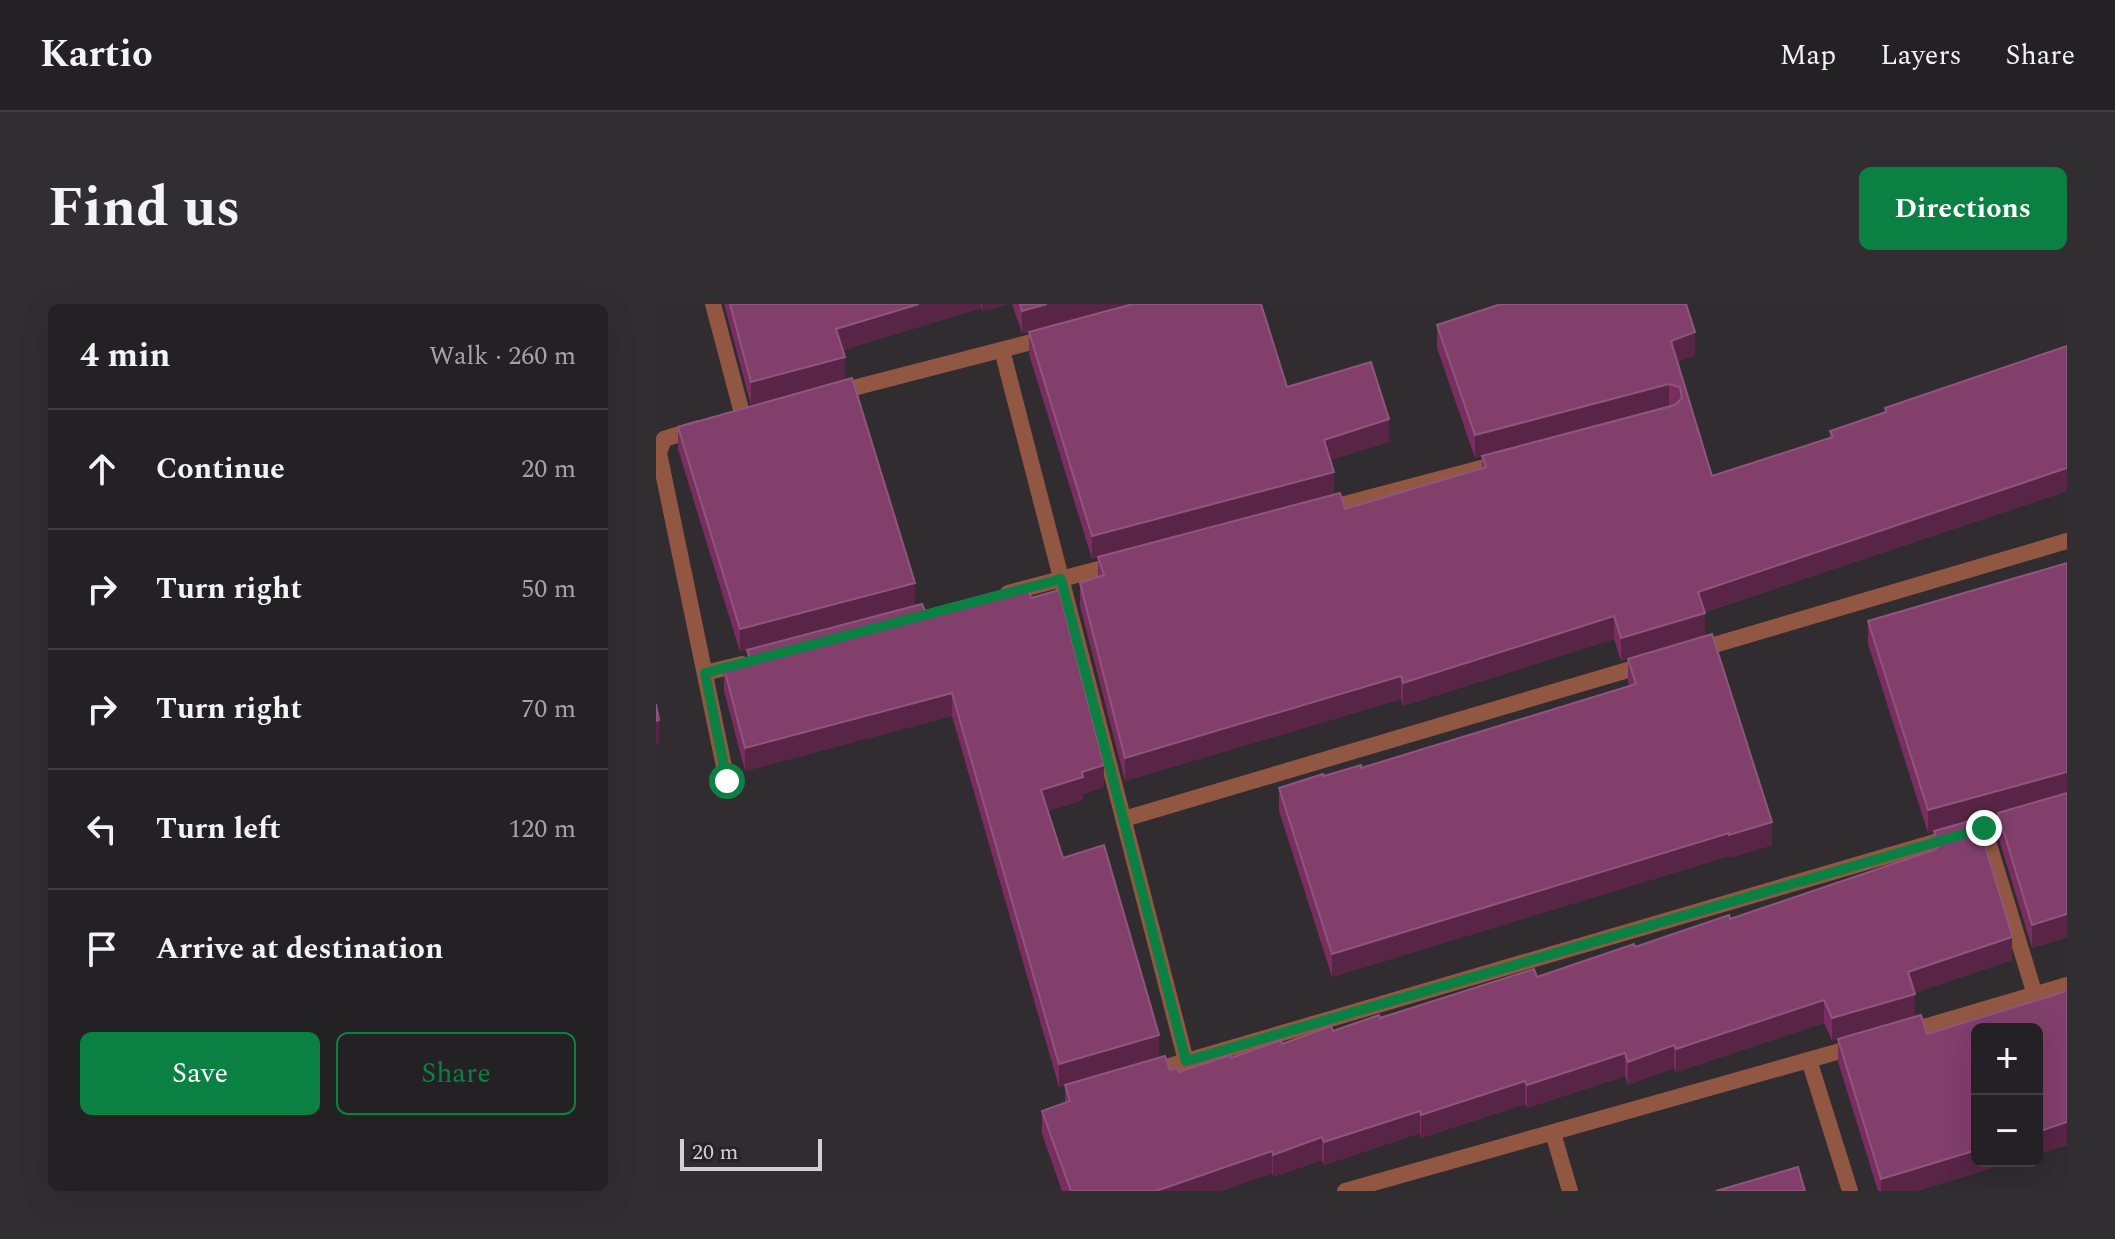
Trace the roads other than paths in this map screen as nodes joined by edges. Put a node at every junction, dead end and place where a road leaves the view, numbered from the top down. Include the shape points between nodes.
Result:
1 (713, 304) edge
2 (1060, 334) edge
3 (1002, 350) junction
4 (819, 397) edge
5 (1520, 458) edge
6 (1306, 515) edge
7 (2067, 541) edge
8 (1137, 559) edge
9 (1061, 579) junction
10 (987, 599) edge
11 (765, 658) edge
12 (705, 673) junction
13 (727, 781) dead end
14 (2039, 812) edge
15 (1124, 819) junction
16 (1984, 828) junction
17 (2067, 985) edge
18 (2035, 995) junction
19 (1809, 1060) junction
20 (1186, 1061) junction
21 (1129, 1077) edge
22 (1553, 1133) junction
23 (1345, 1191) edge
24 (1570, 1191) edge
25 (1850, 1191) edge

1 - 12 street via 737,418 664,439 659,453
2 - 3 street
3 - 4 street
3 - 9 street
5 - 6 street
7 - 15 street
8 - 9 street
9 - 10 street
9 - 15 street
11 - 12 street
12 - 13 street
14 - 16 street
15 - 20 street
16 - 18 street
16 - 20 street
17 - 18 street
18 - 19 street
19 - 22 street
19 - 25 street
20 - 21 street
22 - 23 street
22 - 24 street

